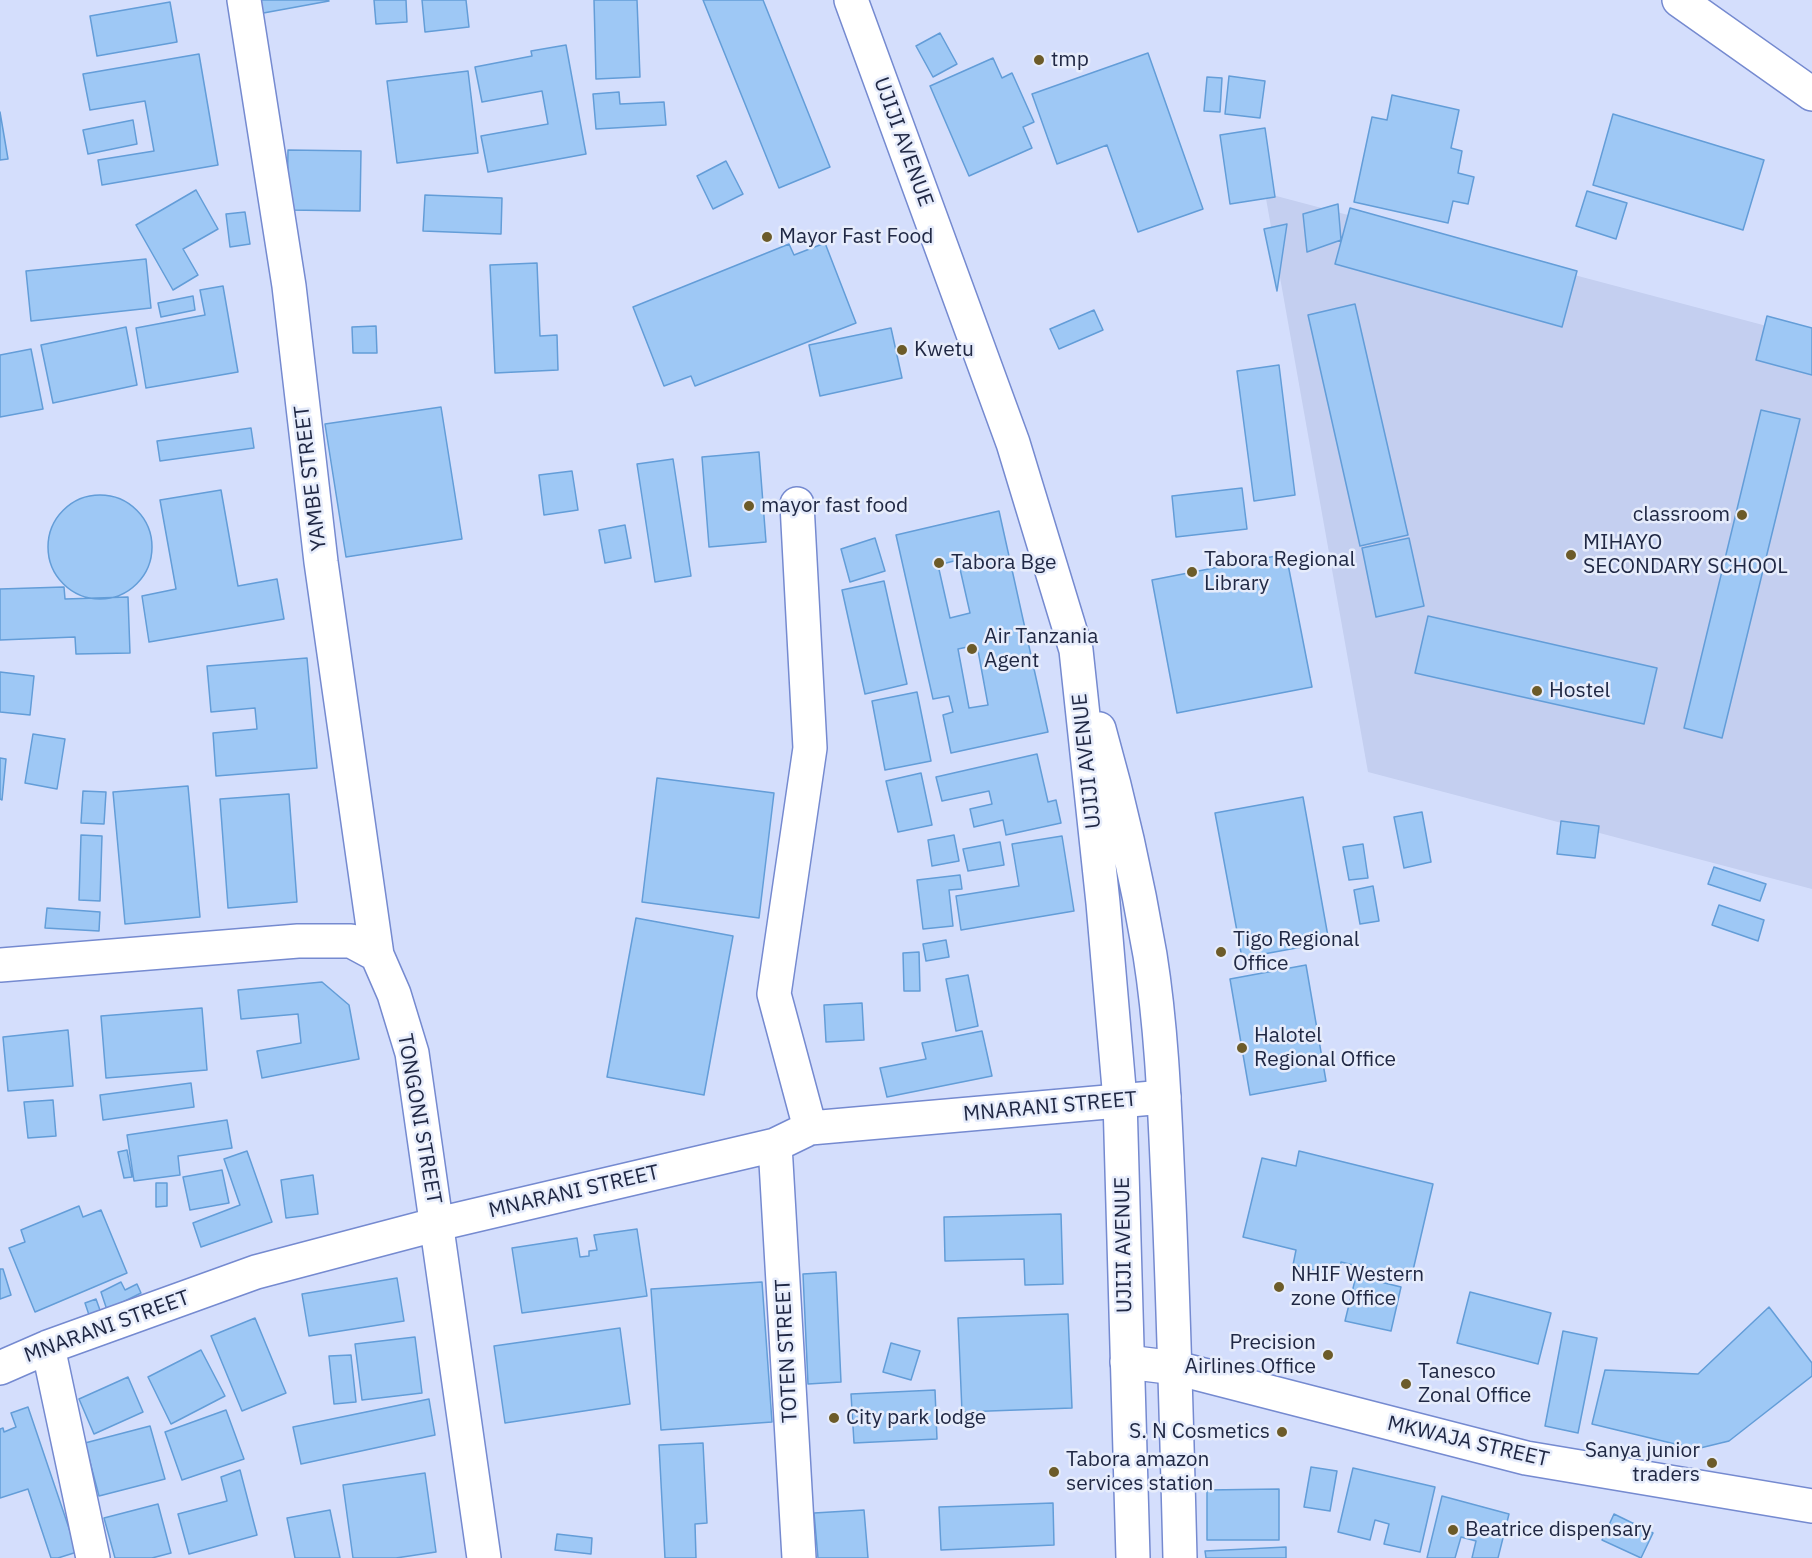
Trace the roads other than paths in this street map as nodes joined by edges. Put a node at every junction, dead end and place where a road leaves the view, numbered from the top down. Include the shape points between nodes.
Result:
1 (244, 0) edge
2 (851, 0) edge
3 (1679, 0) edge
4 (1812, 94) edge
5 (797, 504) dead end
6 (1076, 650) junction
7 (377, 956) junction
8 (0, 965) edge
9 (1164, 1096) junction
10 (1120, 1100) junction
11 (810, 1128) junction
12 (775, 1145) junction
13 (438, 1224) junction
14 (48, 1347) junction
15 (1127, 1362) junction
16 (0, 1368) edge
17 (1176, 1368) junction
18 (1812, 1506) edge
19 (93, 1558) edge
20 (484, 1558) edge
21 (799, 1558) edge
22 (1133, 1558) edge
23 (1180, 1558) edge

1 - 7 main road, YAMBE STREET via 289,286 321,562
2 - 6 main road, UJIJI AVENUE via 1013,443
3 - 4 main road
5 - 11 main road via 810,748 774,994
6 - 9 main road via 1120,803 1150,955
6 - 10 main road, UJIJI AVENUE
7 - 8 main road via 351,941 298,941
7 - 13 main road, TONGONI STREET via 394,994 412,1053
9 - 10 main road, MNARANI STREET
9 - 17 main road
10 - 11 main road, MNARANI STREET
10 - 15 main road, UJIJI AVENUE
11 - 12 main road, MNARANI STREET
12 - 13 main road, MNARANI STREET
12 - 21 main road, TOTEN STREET
13 - 14 main road, MNARANI STREET via 256,1272
13 - 20 main road, TONGONI STREET
14 - 16 main road, MNARANI STREET
14 - 19 main road
15 - 17 main road, MKWAJA STREET
15 - 22 main road, UJIJI AVENUE
17 - 18 main road, MKWAJA STREET via 1526,1458
17 - 23 main road

